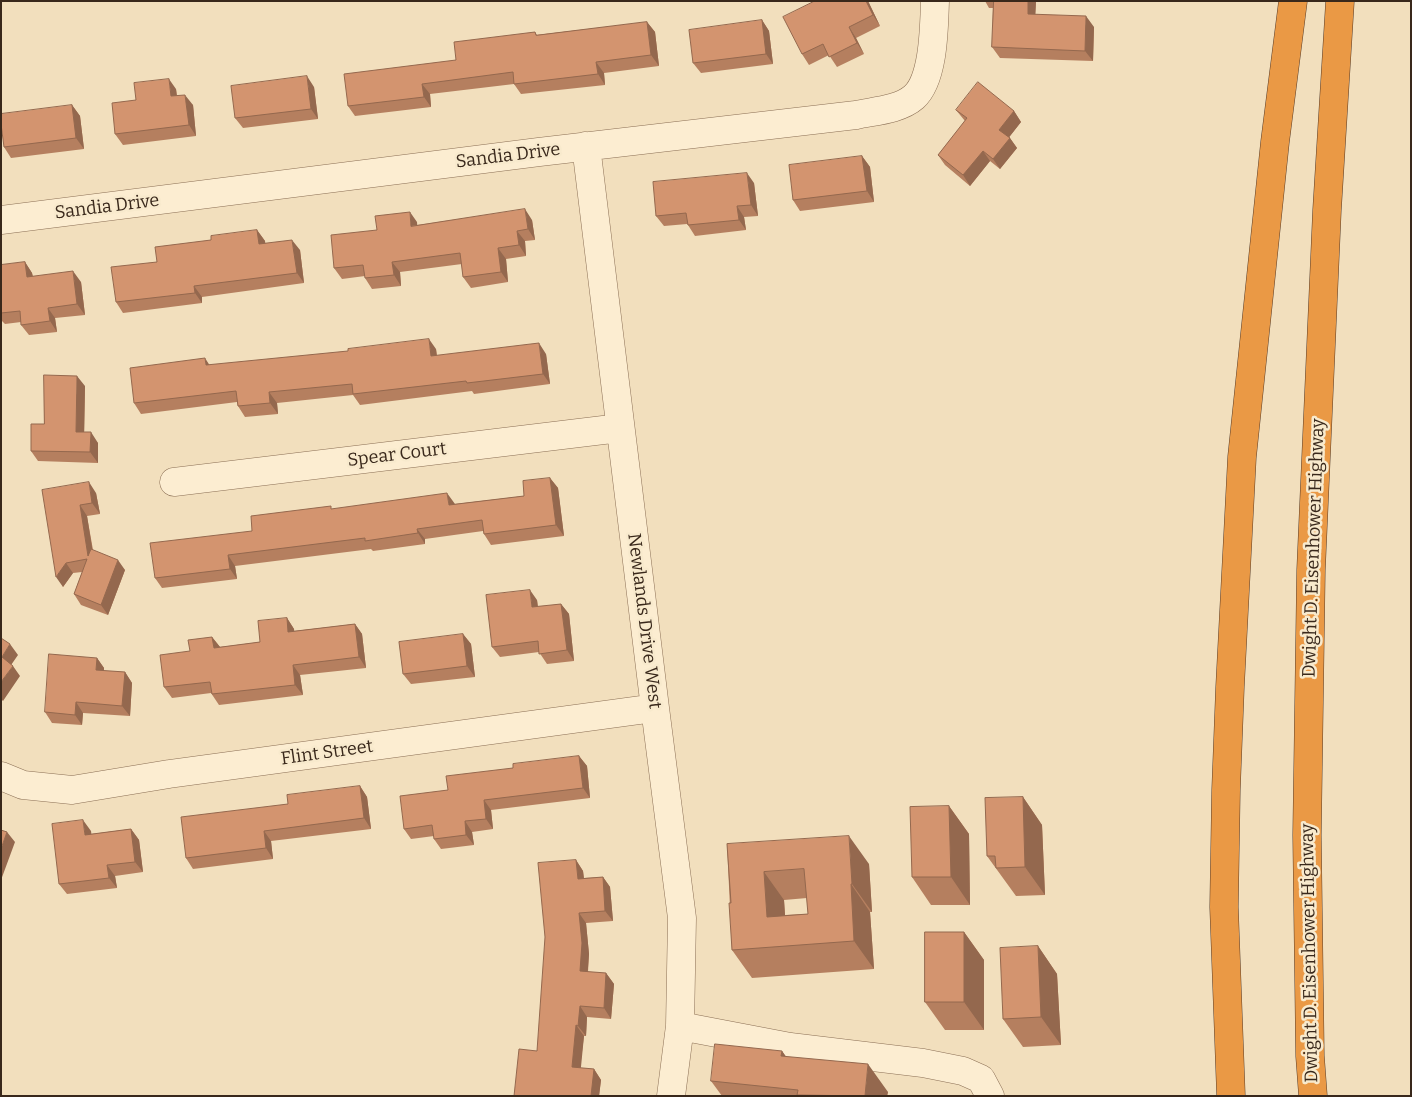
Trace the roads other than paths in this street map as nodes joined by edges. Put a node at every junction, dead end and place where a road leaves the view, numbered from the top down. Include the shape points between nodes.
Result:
1 (935, 1) edge
2 (1293, 1) edge
3 (1340, 1) edge
4 (586, 146) junction
5 (1, 220) edge
6 (620, 428) junction
7 (174, 482) dead end
8 (655, 708) junction
9 (1, 776) edge
10 (680, 1026) junction
11 (671, 1096) edge
12 (990, 1096) edge
13 (1230, 1096) edge
14 (1313, 1096) edge

1 - 4 street, Sandia Drive via 933,41 924,83 914,97 899,105 856,115
2 - 13 highway via 1242,457 1227,753 1224,887
3 - 14 highway, Dwight D. Eisenhower Highway via 1311,570 1307,835
4 - 5 street, Sandia Drive
4 - 6 street, Newlands Drive West
6 - 7 street, Spear Court
6 - 8 street, Newlands Drive West
8 - 9 street, Flint Street via 72,790 23,785
8 - 10 street, Newlands Drive West via 682,918
10 - 11 street, Newlands Drive West
10 - 12 street via 790,1047 963,1071 981,1079

